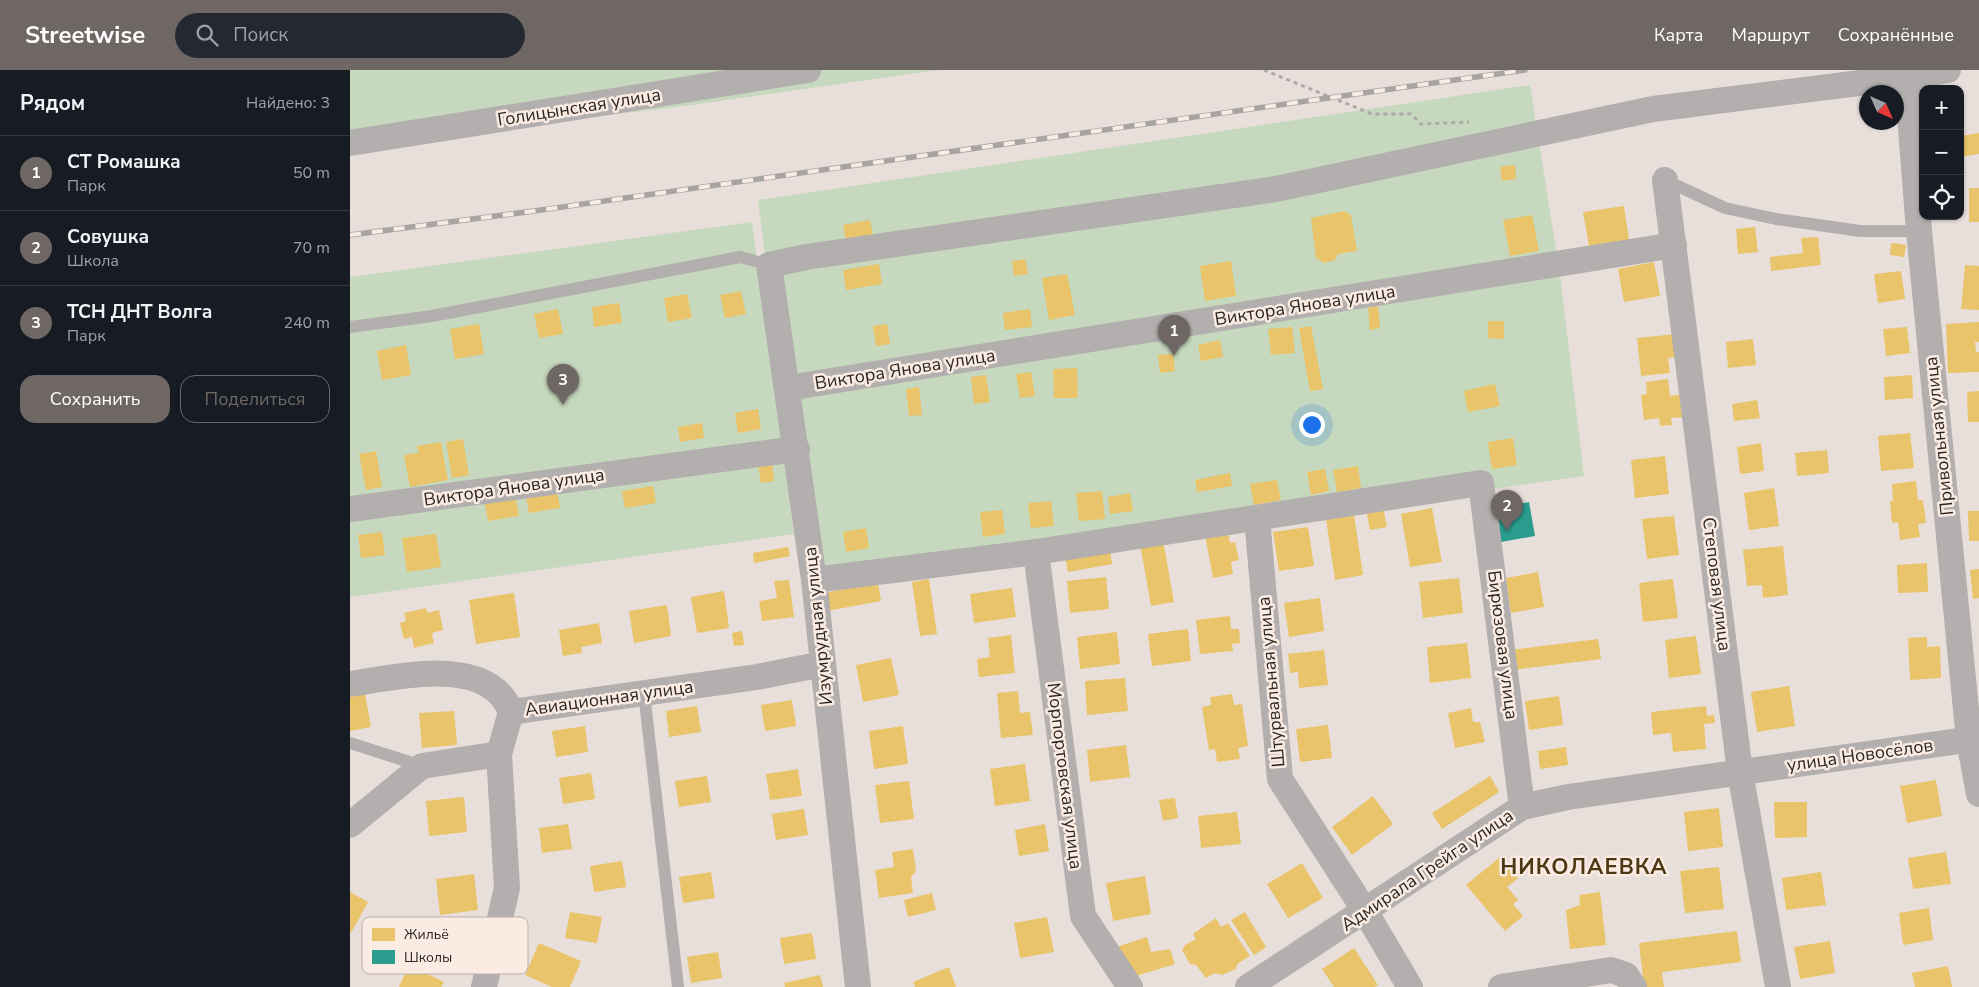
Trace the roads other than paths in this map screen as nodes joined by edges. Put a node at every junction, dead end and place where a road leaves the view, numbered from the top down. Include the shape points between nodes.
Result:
1 (808, 70) edge
2 (1948, 70) edge
3 (1907, 77) junction
4 (350, 143) edge
5 (1664, 180) joint
6 (1919, 231) junction
7 (1674, 245) junction
8 (769, 265) junction
9 (350, 327) edge
10 (788, 388) junction
11 (797, 449) junction
12 (350, 509) edge
13 (1256, 518) junction
14 (1036, 552) junction
15 (814, 580) junction
16 (822, 664) junction
17 (350, 684) edge
18 (644, 693) junction
19 (511, 712) junction
20 (1974, 739) edge
21 (350, 743) edge
22 (499, 754) junction
23 (422, 766) junction
24 (1740, 772) junction
25 (1979, 794) edge
26 (1522, 807) junction
27 (350, 825) edge
28 (1365, 911) junction
29 (500, 917) edge
30 (487, 974) edge
31 (1630, 981) edge
32 (484, 987) edge
33 (678, 987) edge
34 (858, 987) edge
35 (1130, 987) edge
36 (1248, 987) edge
37 (1410, 987) edge
38 (1501, 987) edge
39 (1778, 987) edge

1 - 4 street, Голицынская улица
2 - 3 street
3 - 6 street, Привольная улица
3 - 8 street via 1652,109 1276,189 816,255
5 - 6 lane via 1726,208 1776,219 1860,231
5 - 7 street, Степовая улица
6 - 20 street, Привольная улица
7 - 10 street, Виктора Янова улица
7 - 24 street, Степовая улица
8 - 9 lane via 740,257 432,316
8 - 10 street, Изумрудная улица
10 - 11 street, Изумрудная улица
11 - 12 street, Виктора Янова улица
11 - 15 street, Изумрудная улица
13 - 14 street
13 - 26 street, Бирюзовая улица via 1481,483
13 - 28 street, Штурвальная улица via 1280,779
14 - 15 street
14 - 35 street, Морпортовская улица via 1084,916
15 - 16 street, Изумрудная улица
16 - 18 street, Авиационная улица
16 - 34 street, Изумрудная улица
17 - 19 street, Авиационная улица via 424,673 462,676 492,685
18 - 19 street, Авиационная улица
18 - 33 lane
19 - 22 street
20 - 24 street, улица Новосёлов
20 - 25 street, Привольная улица
21 - 23 lane
22 - 23 street
22 - 29 street via 507,888
23 - 27 street
24 - 26 street, Адмирала Грейга улица via 1568,797
24 - 39 street, Степовая улица
26 - 28 street, Адмирала Грейга улица
28 - 36 street, Адмирала Грейга улица
28 - 37 street, Штурвальная улица
30 - 32 street
31 - 38 street via 1611,970

